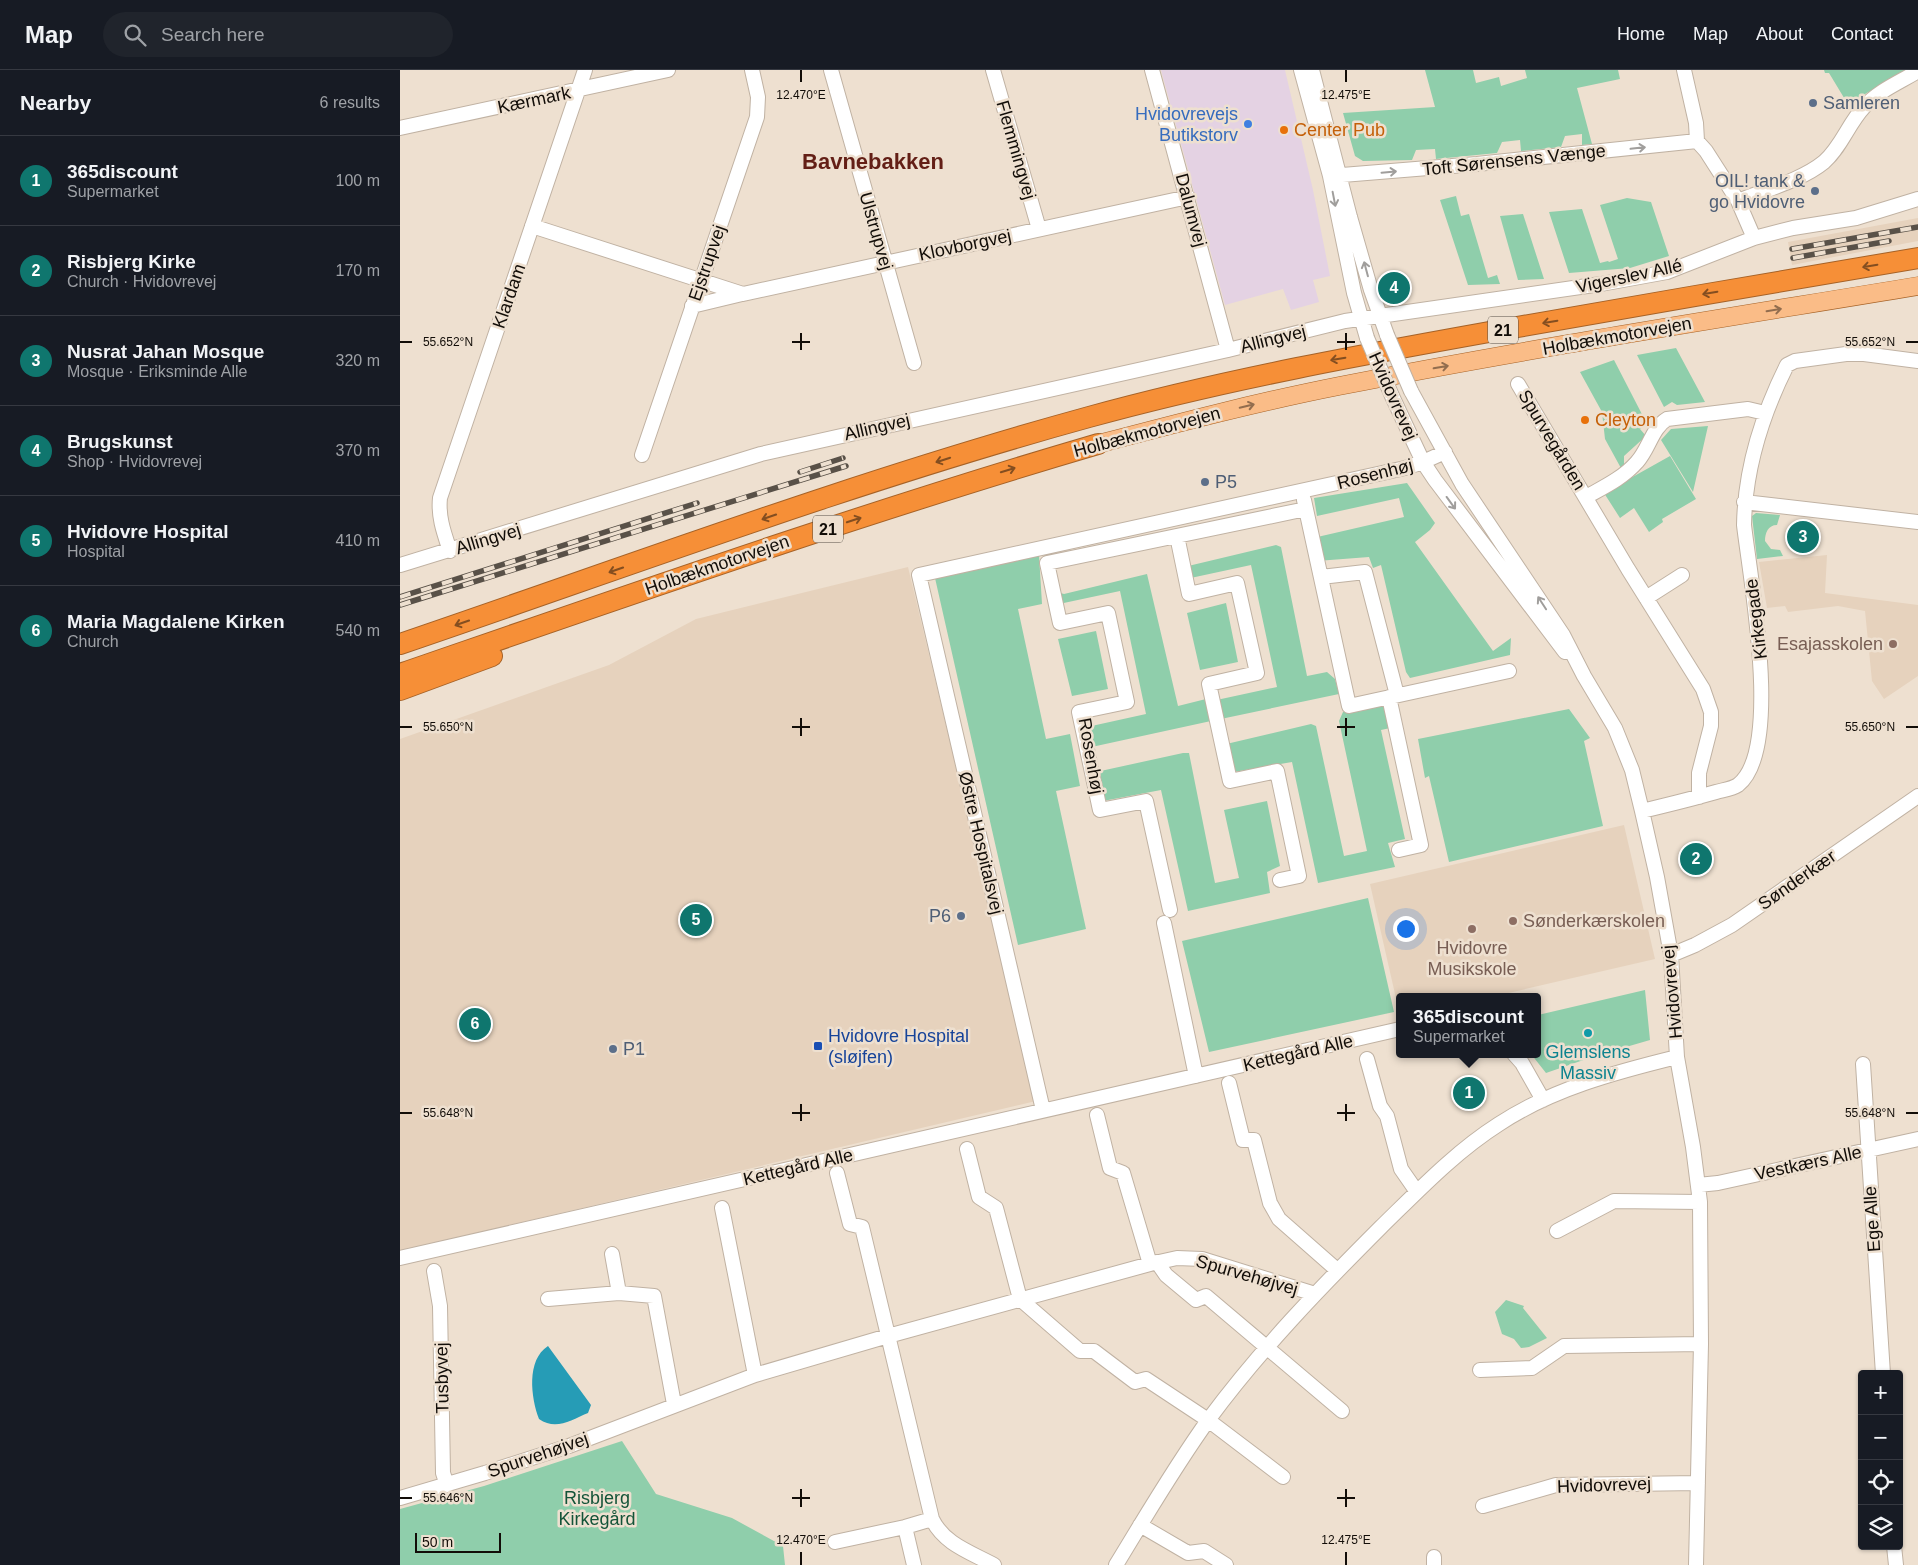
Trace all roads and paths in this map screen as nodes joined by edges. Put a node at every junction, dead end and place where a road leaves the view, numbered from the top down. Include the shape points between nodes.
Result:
1 (585, 70) edge
2 (668, 70) edge
3 (752, 70) edge
4 (831, 70) edge
5 (993, 70) edge
6 (1152, 70) edge
7 (1300, 70) edge
8 (1312, 70) edge
9 (1684, 70) edge
10 (1918, 71) edge
11 (578, 90) junction
12 (400, 128) edge
13 (1697, 141) junction
14 (1335, 176) junction
15 (1188, 197) junction
16 (1918, 199) edge
17 (1738, 201) junction
18 (532, 226) junction
19 (1039, 229) junction
20 (1754, 238) junction
21 (1918, 258) edge
22 (885, 262) junction
23 (701, 281) junction
24 (1918, 286) edge
25 (743, 294) junction
26 (692, 306) junction
27 (1381, 316) junction
28 (1362, 318) junction
29 (1228, 350) junction
30 (1918, 361) edge
31 (914, 363) dead end
32 (1518, 384) dead end
33 (1765, 413) junction
34 (1098, 444) joint
35 (1445, 452) junction
36 (642, 454) dead end
37 (1423, 462) junction
38 (1303, 492) junction
39 (1586, 497) junction
40 (1744, 502) junction
41 (1306, 509) junction
42 (1918, 522) edge
43 (1177, 536) junction
44 (450, 551) junction
45 (400, 565) edge
46 (919, 575) joint
47 (1682, 575) dead end
48 (1321, 576) junction
49 (674, 579) junction
50 (1646, 598) junction
51 (400, 644) edge
52 (1509, 671) dead end
53 (400, 674) edge
54 (1584, 676) junction
55 (400, 690) edge
56 (1393, 696) junction
57 (1918, 796) edge
58 (1699, 797) junction
59 (1642, 811) junction
60 (1399, 850) dead end
61 (1280, 880) dead end
62 (1671, 955) junction
63 (1396, 1030) edge
64 (1678, 1056) junction
65 (1518, 1058) edge
66 (1367, 1059) dead end
67 (1863, 1064) dead end
68 (1196, 1076) junction
69 (1229, 1083) dead end
70 (1543, 1100) junction
71 (1043, 1110) junction
72 (1097, 1115) dead end
73 (1918, 1140) edge
74 (967, 1149) dead end
75 (1868, 1150) junction
76 (837, 1173) dead end
77 (1698, 1185) junction
78 (1417, 1192) junction
79 (1700, 1202) junction
80 (722, 1208) dead end
81 (1558, 1231) dead end
82 (612, 1254) dead end
83 (400, 1258) edge
84 (1153, 1263) junction
85 (1337, 1270) junction
86 (434, 1271) dead end
87 (619, 1293) junction
88 (1315, 1294) junction
89 (548, 1299) dead end
90 (1020, 1299) junction
91 (888, 1336) junction
92 (1701, 1344) junction
93 (1267, 1347) junction
94 (1480, 1370) dead end
95 (1883, 1370) edge
96 (755, 1375) junction
97 (674, 1404) junction
98 (1342, 1411) dead end
99 (1208, 1420) junction
100 (1283, 1477) dead end
101 (1698, 1483) junction
102 (447, 1485) junction
103 (400, 1498) edge
104 (1483, 1506) dead end
105 (935, 1525) junction
106 (1140, 1525) junction
107 (905, 1527) junction
108 (835, 1542) dead end
109 (1894, 1550) edge
110 (914, 1565) edge
111 (994, 1565) edge
112 (1116, 1565) edge
113 (1226, 1565) edge
114 (1696, 1565) edge
115 (1896, 1565) edge

1 - 11 street, Klardam
2 - 11 street, Kærmark
3 - 23 street, Ejstrupvej via 758,97 757,117
4 - 22 street, Ulstrupvej
5 - 19 street, Flemmingvej
6 - 15 street, Dalumvej
7 - 14 street, Hvidovrevej
8 - 14 street, Hvidovrevej
9 - 13 street
10 - 17 street via 1875,96 1862,108 1836,151 1822,163 1807,173
11 - 12 street, Kærmark
11 - 18 street, Klardam
14 -> 13 street, Toft Sørensens Vænge
13 - 17 street
27 -> 14 street, Hvidovrevej
14 -> 28 street, Hvidovrevej via 1354,293
15 - 19 street, Klovborgvej
15 - 29 street, Dalumvej
16 - 20 street, Vigerslev Allé via 1856,218
17 - 20 street
18 - 23 street, Klovborgvej
18 - 44 street, Klardam via 440,498 442,526
19 - 22 street, Klovborgvej
20 - 27 street, Vigerslev Allé via 1667,272
21 -> 51 highway, Holbækmotorvejen / 21 via 1332,360 1207,387 1101,414 824,498
22 - 25 street, Klovborgvej
22 - 31 street, Ulstrupvej
23 - 25 street, Klovborgvej
23 - 26 street, Ejstrupvej
34 -> 24 main road, Holbækmotorvejen / 21 via 1338,386 1661,327
25 - 26 street, Klovborgvej
26 - 36 street, Ejstrupvej
27 - 28 street, Vigerslev Allé
27 - 35 street, Hvidovrevej, bridge via 1411,390
28 - 29 street, Allingvej
28 - 37 street, Hvidovrevej, bridge via 1367,338
29 - 44 street, Allingvej via 761,454
30 - 33 street, Kirkegade via 1864,354 1794,361 1787,364
32 - 39 street, Spurvegården
33 - 39 street, Spurvegården via 1748,409 1667,419 1660,423 1637,462 1623,475
33 - 40 street, Kirkegade
49 -> 34 highway, Holbækmotorvejen / 21
35 - 37 street, Rosenhøj
54 -> 35 street, Hvidovrevej via 1563,635 1489,526
37 - 38 street, Rosenhøj
37 -> 54 street, Hvidovrevej
38 - 41 street
38 - 46 street, Rosenhøj
39 - 50 street, Spurvegården
40 - 42 street
40 - 58 street, Kirkegade via 1762,675 1762,706 1755,758 1748,776 1736,786
41 - 43 street, Rosenhøj
41 - 48 street
43 - 61 street via 1189,594 1237,583 1257,673 1209,684 1230,781 1277,771 1299,876
43 - 68 street, Rosenhøj via 1047,564 1060,623 1108,613 1127,702 1079,712 1100,810 1146,800
44 - 45 street, Allingvej
46 - 71 street, Østre Hospitalsvej
47 - 50 street
48 - 56 street via 1366,572
48 - 56 street via 1349,706
49 - 53 highway, Holbækmotorvejen / 21
49 - 55 highway via 614,611
50 - 58 street, Spurvegården via 1704,689 1711,726 1699,773
52 - 56 street
54 - 59 street, Hvidovrevej via 1615,728 1632,770
56 - 60 street via 1421,846
57 - 62 street, Sønderkær via 1732,925 1696,946
58 - 59 street, Kirkegade
59 - 62 street, Hvidovrevej via 1658,877
62 - 64 street, Hvidovrevej
63 - 68 street, Kettegård Alle
64 - 70 street via 1600,1078
64 - 77 street, Hvidovrevej
65 - 70 street
66 - 78 street via 1401,1169
67 - 75 street, Ege Alle
68 - 71 street, Kettegård Alle
69 - 85 street via 1243,1140 1254,1140 1270,1203 1280,1219
70 - 78 street via 1471,1143
71 - 83 street, Kettegård Alle
72 - 84 street via 1110,1168 1123,1172
73 - 75 street, Vestkærs Alle
74 - 90 street via 979,1197 996,1208
75 - 77 street, Vestkærs Alle
75 - 95 street, Ege Alle
76 - 91 street via 850,1224 862,1226
77 - 79 street, Hvidovrevej
78 - 85 street
79 - 81 street via 1614,1201
79 - 92 street, Hvidovrevej
80 - 96 street
82 - 87 street
84 - 88 street, Spurvehøjvej via 1177,1258 1202,1259
84 - 90 street, Spurvehøjvej
84 - 93 street via 1196,1300 1206,1296
85 - 88 street
86 - 102 street, Tusbyvej via 440,1306 443,1473
87 - 89 street
87 - 97 street via 654,1296
88 - 93 street
90 - 91 street, Spurvehøjvej
90 - 99 street via 1080,1351 1094,1351 1135,1382 1146,1379
91 - 96 street, Spurvehøjvej
91 - 105 street
92 - 94 street via 1564,1346 1532,1368
92 - 101 street, Hvidovrevej
93 - 98 street
93 - 99 street
96 - 97 street, Spurvehøjvej
97 - 102 street, Spurvehøjvej via 568,1446
99 - 100 street
99 - 106 street
101 - 104 street, Hvidovrevej via 1556,1485
101 - 114 street, Hvidovrevej
102 - 103 street, Spurvehøjvej
105 - 107 street
105 - 111 street via 952,1543
106 - 112 street
106 - 113 street via 1188,1553 1204,1551
107 - 108 street
107 - 110 street
109 - 115 street

